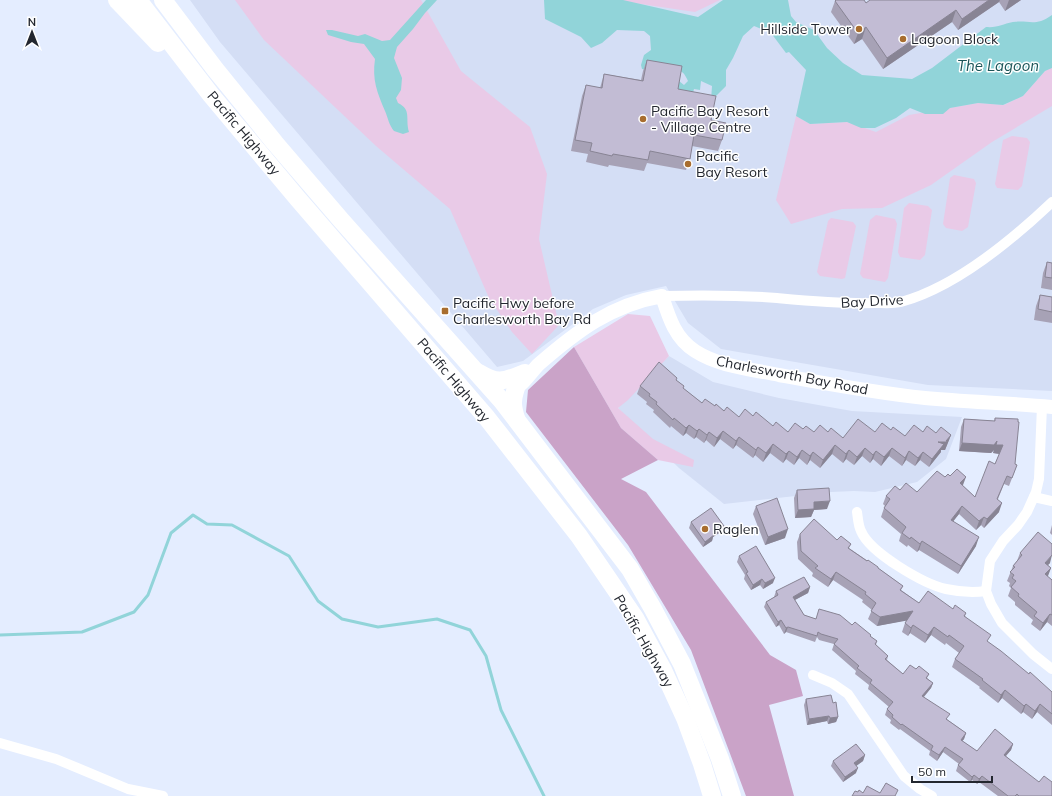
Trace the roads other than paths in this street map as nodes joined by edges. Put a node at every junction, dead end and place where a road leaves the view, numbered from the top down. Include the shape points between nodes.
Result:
1 (117, 0) edge
2 (138, 0) edge
3 (163, 0) edge
4 (211, 95) junction
5 (1052, 202) edge
6 (662, 296) junction
7 (401, 318) junction
8 (532, 369) junction
9 (478, 373) junction
10 (516, 388) junction
11 (498, 398) junction
12 (1047, 407) edge
13 (516, 419) junction
14 (524, 464) junction
15 (1034, 497) junction
16 (1052, 501) edge
17 (857, 512) dead end
18 (986, 591) junction
19 (1052, 669) edge
20 (813, 675) dead end
21 (0, 743) edge
22 (163, 796) edge
23 (712, 796) edge
24 (732, 796) edge
25 (932, 796) edge

1 - 4 highway via 199,88
2 - 4 highway, Pacific Highway
3 - 9 highway, Pacific Highway via 275,143
4 - 7 highway, Pacific Highway
5 - 6 street, Bay Drive via 1024,228 950,282 900,302 845,304 722,295
6 - 8 street via 642,300 606,315
6 - 12 street, Charlesworth Bay Road via 669,321 679,337 695,351 715,361 876,392
7 - 11 highway via 433,340 481,393
7 - 14 highway, Pacific Highway
8 - 9 highway via 498,381 490,380
8 - 10 street
8 - 11 street
9 - 11 highway, Pacific Highway
10 - 11 street
10 - 13 highway via 512,407
11 - 13 highway, Pacific Highway
11 - 14 highway via 499,414
12 - 15 street via 1039,479
13 - 24 highway, Pacific Highway via 630,569 653,609 682,664
14 - 23 highway, Pacific Highway via 579,536 635,618 686,718
15 - 16 street
15 - 18 street via 1027,512 990,561
17 - 18 street via 861,531 868,541 880,554 911,573 945,589 966,593
18 - 19 street via 1002,624
20 - 25 street via 832,682 848,694 904,776
21 - 22 street via 56,759 128,789

